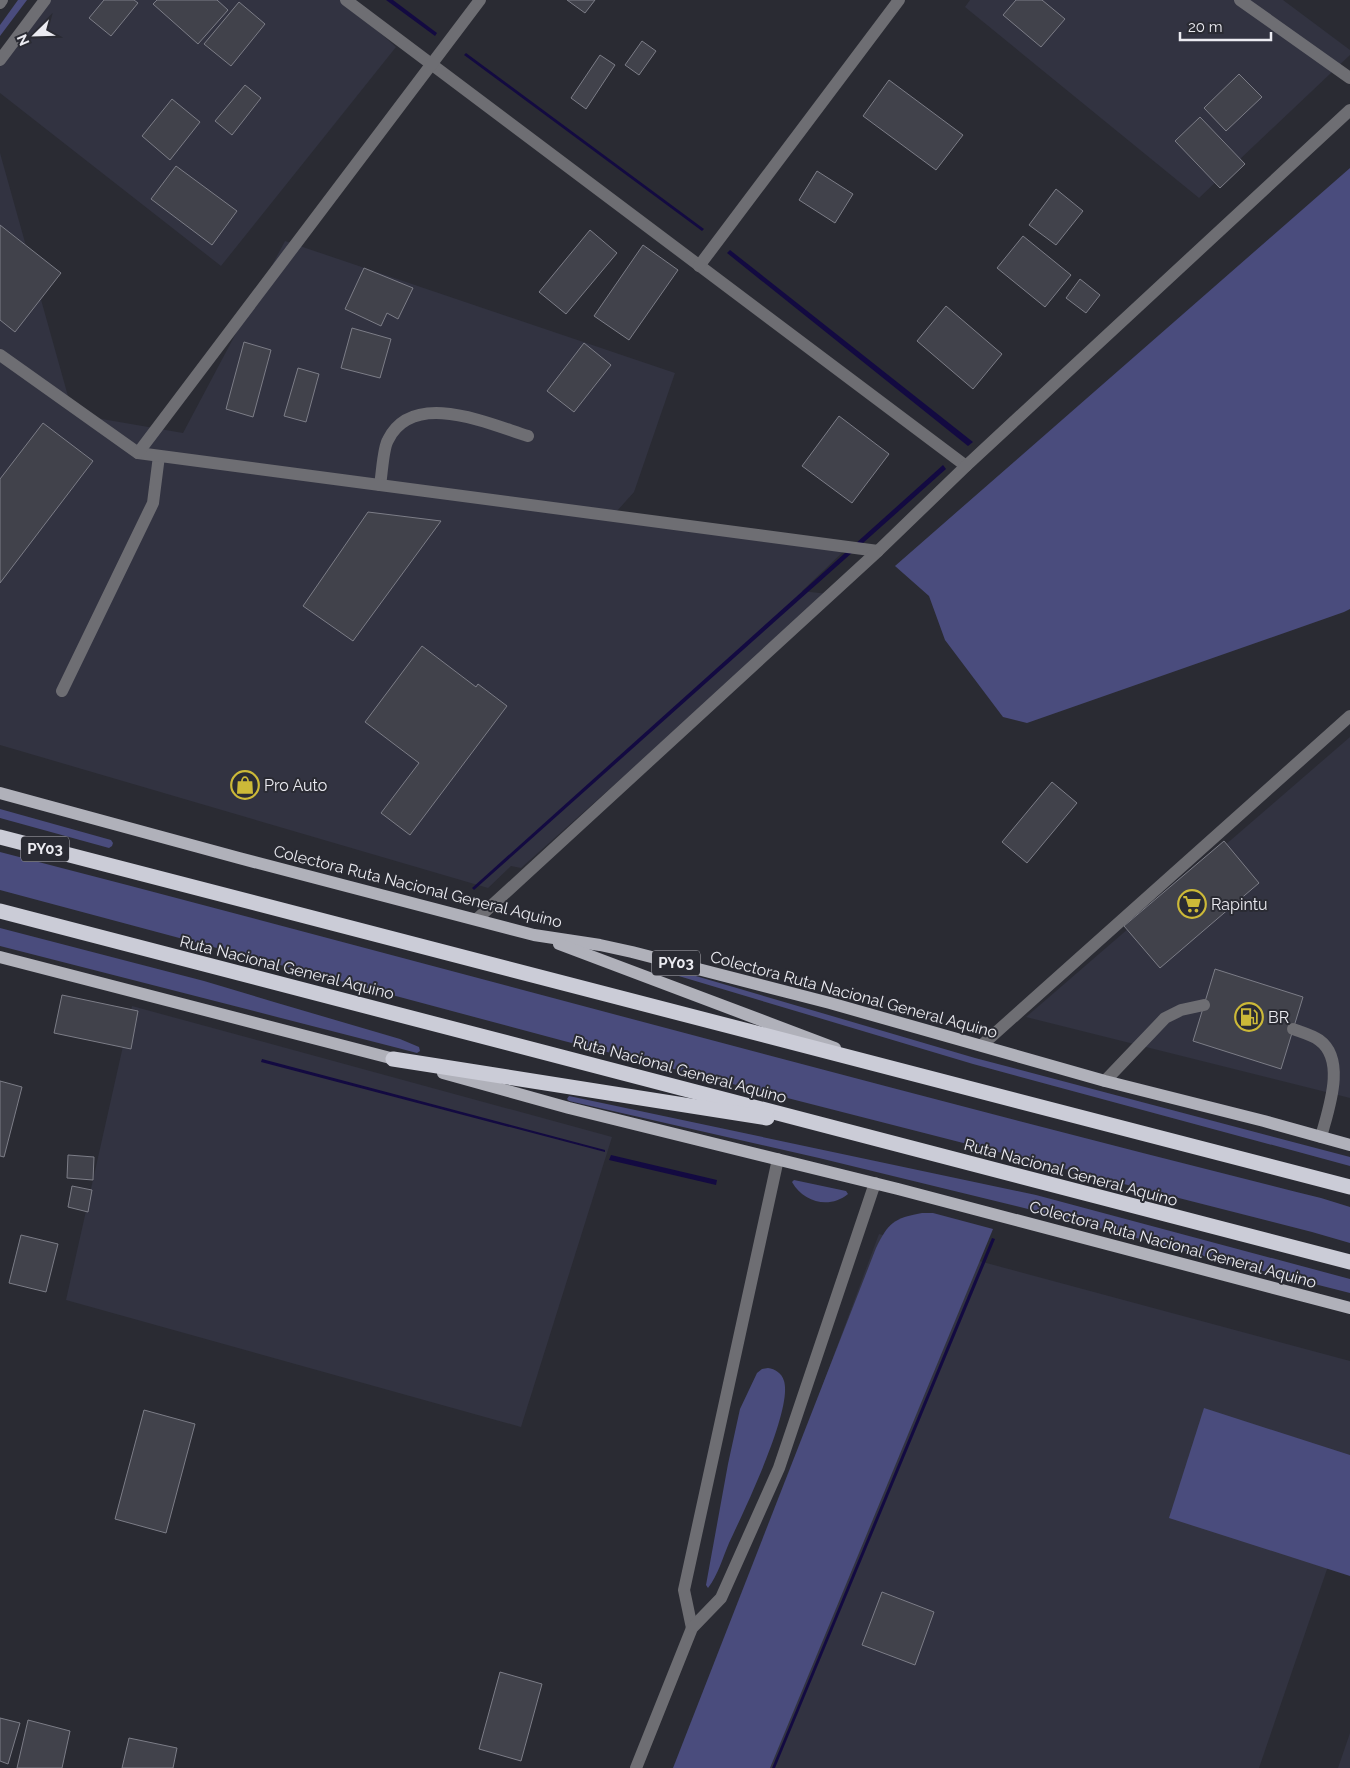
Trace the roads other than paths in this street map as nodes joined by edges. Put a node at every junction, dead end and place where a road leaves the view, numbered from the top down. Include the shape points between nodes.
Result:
1 (45, 0) edge
2 (346, 0) edge
3 (480, 0) edge
4 (899, 0) edge
5 (1240, 0) edge
6 (0, 60) edge
7 (432, 65) junction
8 (1350, 78) edge
9 (1350, 110) edge
10 (699, 266) junction
11 (0, 355) edge
12 (528, 436) dead end
13 (138, 453) junction
14 (158, 456) junction
15 (966, 466) junction
16 (380, 485) junction
17 (878, 550) junction
18 (62, 691) dead end
19 (1350, 716) edge
20 (0, 793) edge
21 (0, 837) edge
22 (0, 911) edge
23 (477, 919) junction
24 (534, 935) junction
25 (0, 957) edge
26 (1204, 1005) dead end
27 (1293, 1029) dead end
28 (982, 1045) junction
29 (393, 1058) junction
30 (881, 1066) junction
31 (1105, 1081) junction
32 (855, 1132) junction
33 (1321, 1137) junction
34 (1350, 1145) edge
35 (778, 1159) junction
36 (875, 1183) junction
37 (1350, 1187) edge
38 (1350, 1262) edge
39 (1350, 1308) edge
40 (692, 1628) junction
41 (636, 1768) edge

1 - 6 street
2 - 7 street
3 - 7 street
4 - 10 street
5 - 8 street
7 - 10 street
7 - 13 street
9 - 15 street
10 - 15 street
11 - 13 street
12 - 16 street via 464,416 437,412 415,416 399,426 387,440
13 - 14 street
14 - 16 street
14 - 18 street via 153,503
15 - 17 street
16 - 17 street
17 - 23 street
19 - 28 street
20 - 23 main road, Colectora Ruta Nacional General Aquino / PY03
21 - 30 highway, PY03
22 - 32 highway, Ruta Nacional General Aquino
23 - 24 main road, Colectora Ruta Nacional General Aquino / PY03
24 - 28 main road, Colectora Ruta Nacional General Aquino / PY03 via 632,952
24 - 30 main road
25 - 29 main road, Colectora Ruta Nacional General Aquino
26 - 31 street via 1181,1010 1165,1018
27 - 33 street via 1320,1040 1334,1067 1334,1082
28 - 31 main road, Colectora Ruta Nacional General Aquino / PY03
29 - 32 highway
29 - 35 main road, Colectora Ruta Nacional General Aquino via 569,1108
30 - 37 highway, PY03
31 - 33 main road, Colectora Ruta Nacional General Aquino / PY03
32 - 38 highway, Ruta Nacional General Aquino
33 - 34 main road, Colectora Ruta Nacional General Aquino / PY03
35 - 36 main road, Colectora Ruta Nacional General Aquino
35 - 40 street via 684,1590
36 - 39 main road, Colectora Ruta Nacional General Aquino
36 - 40 street via 779,1468 721,1598
40 - 41 street

